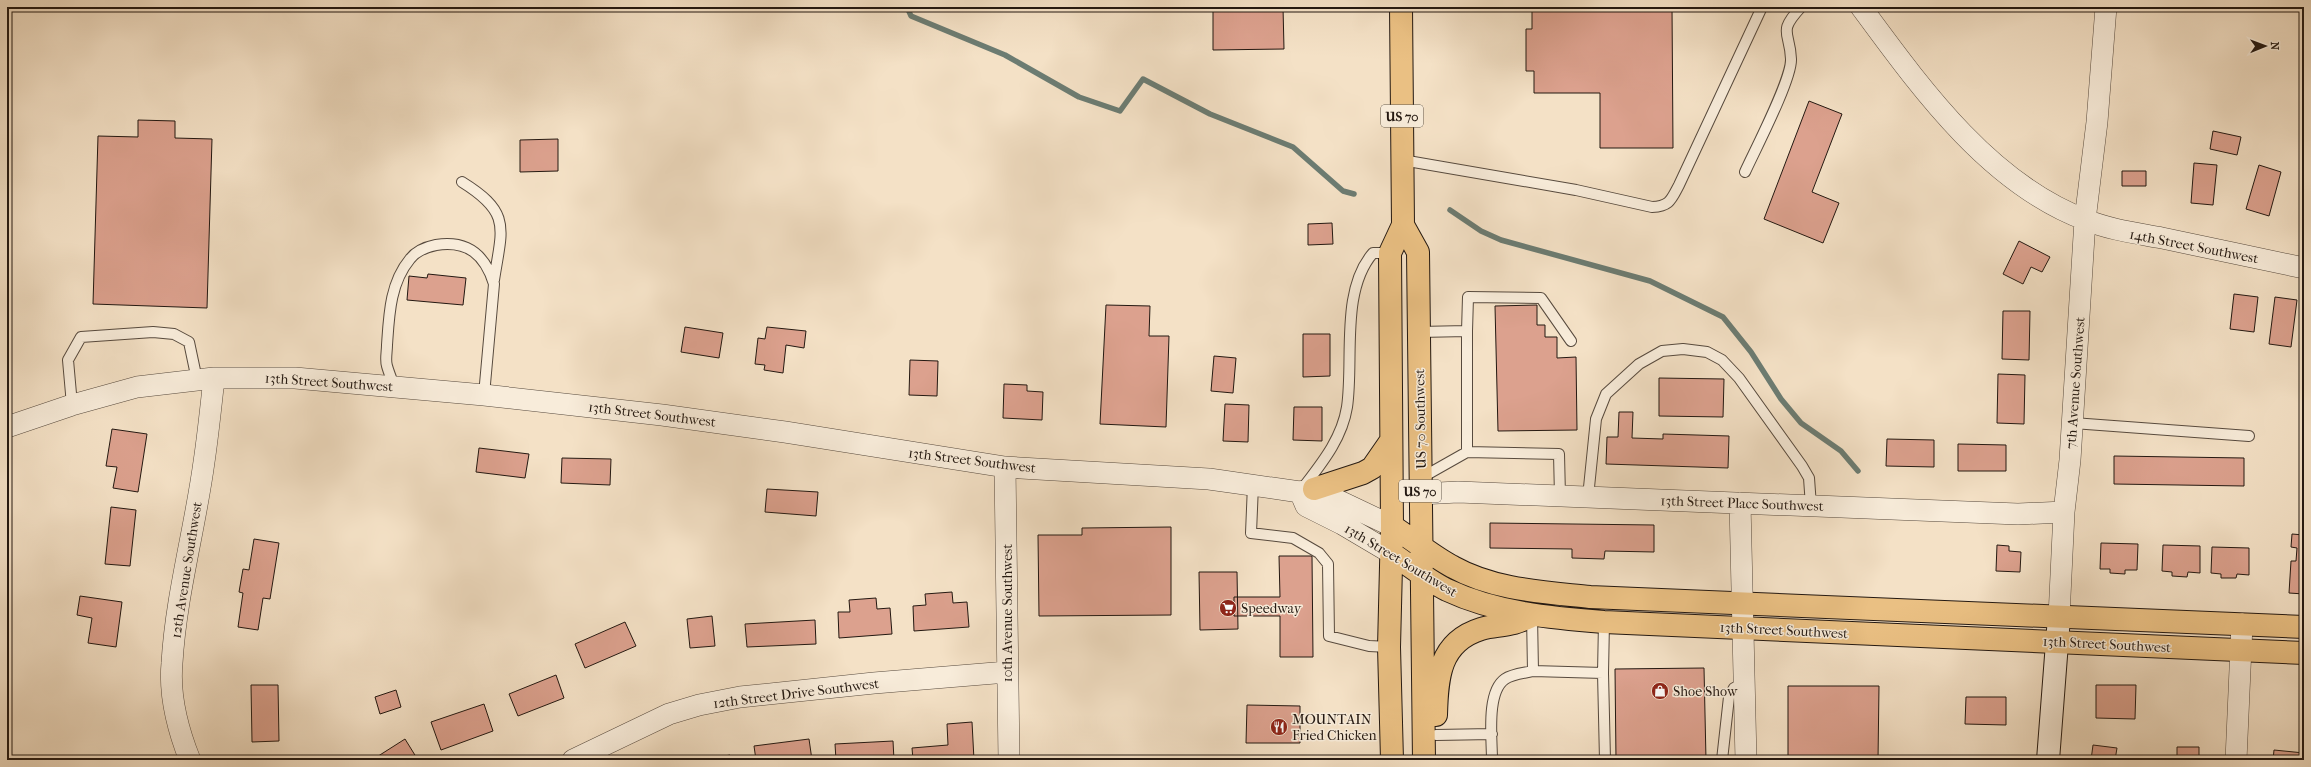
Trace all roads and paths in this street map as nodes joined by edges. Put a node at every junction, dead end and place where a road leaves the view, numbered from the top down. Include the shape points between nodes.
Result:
1 (1401, 7) edge
2 (1762, 7) edge
3 (1801, 7) edge
4 (1861, 7) edge
5 (2106, 7) edge
6 (1402, 160) junction
7 (1745, 172) dead end
8 (462, 182) dead end
9 (2085, 220) junction
10 (1403, 226) junction
11 (1390, 253) junction
12 (2304, 268) edge
13 (494, 284) junction
14 (1467, 331) junction
15 (1419, 332) junction
16 (1571, 341) dead end
17 (205, 379) junction
18 (394, 386) junction
19 (484, 395) junction
20 (72, 405) junction
21 (2072, 423) junction
22 (7, 427) edge
23 (2249, 436) dead end
24 (1390, 442) junction
25 (1467, 452) junction
26 (1005, 467) junction
27 (1253, 485) junction
28 (1420, 486) junction
29 (1307, 491) junction
30 (1560, 496) junction
31 (1588, 497) junction
32 (1740, 503) junction
33 (1811, 506) junction
34 (2064, 512) junction
35 (1392, 526) junction
36 (1421, 546) junction
37 (1391, 553) junction
38 (1420, 572) junction
39 (1742, 602) junction
40 (1532, 616) junction
41 (2059, 617) junction
42 (1604, 622) junction
43 (2242, 624) junction
44 (2304, 627) edge
45 (1743, 628) junction
46 (2057, 642) junction
47 (1389, 647) junction
48 (2241, 650) junction
49 (2304, 653) edge
50 (1533, 671) junction
51 (1007, 672) junction
52 (1603, 673) junction
53 (1744, 683) junction
54 (1492, 734) junction
55 (1436, 735) junction
56 (190, 760) edge
57 (573, 760) edge
58 (1009, 760) edge
59 (1392, 760) edge
60 (1424, 760) edge
61 (1436, 760) edge
62 (1492, 760) edge
63 (1605, 760) edge
64 (1722, 760) edge
65 (1746, 760) edge
66 (2048, 760) edge
67 (2236, 760) edge

1 - 6 main road, US 70 Southwest / US 70
2 - 6 lane via 1679,185 1670,202 1663,207
3 - 7 lane via 1791,17 1785,32 1791,60 1787,77
4 - 9 street, 14th Street Southwest via 1931,98 1987,157 2029,192
5 - 9 street, 7th Avenue Southwest via 2097,122
6 - 10 main road, US 70 Southwest / US 70
8 - 13 lane via 492,203 501,219
9 - 12 street, 14th Street Southwest via 2129,233
9 - 21 street, 7th Avenue Southwest
10 - 11 main road, US 70 Southwest / US 70
10 - 15 main road, US 70 Southwest / US 70 via 1418,252
11 - 24 main road, US 70 Southwest / US 70
11 - 29 lane via 1373,253 1365,262 1354,290 1346,407 1335,442
13 - 18 lane via 490,270 478,255 461,244 424,247 410,259 395,284 388,318 387,365
13 - 19 lane
14 - 15 lane
14 - 16 lane via 1468,297 1541,298
14 - 25 lane
15 - 28 main road, US 70 Southwest / US 70
17 - 18 street, 13th Street Southwest via 295,378
17 - 20 street, 13th Street Southwest via 137,387
17 - 20 lane via 188,342 174,334 153,332 81,337 68,360
17 - 56 street, 12th Avenue Southwest via 204,463 172,663 173,694 178,724
18 - 19 street, 13th Street Southwest
19 - 26 street, 13th Street Southwest via 784,432
20 - 22 street, 13th Street Southwest
21 - 23 lane
21 - 34 street, 7th Avenue Southwest
24 - 29 main road via 1372,468
24 - 35 main road, US 70 Southwest / US 70
25 - 28 lane
25 - 30 lane via 1559,454
26 - 27 street, 13th Street Southwest via 1128,473
26 - 51 street, 10th Avenue Southwest
27 - 29 street, 13th Street Southwest
27 - 47 lane via 1251,533 1293,538 1318,553 1328,564 1328,636 1369,646
28 - 30 street, 13th Street Place Southwest via 1458,492
28 - 36 main road, US 70 Southwest / US 70
29 - 35 street, 13th Street Southwest
29 - 37 street, 13th Street Southwest via 1306,506
30 - 31 street, 13th Street Place Southwest
31 - 32 street, 13th Street Place Southwest
31 - 33 lane via 1596,419 1606,394 1639,364 1662,351 1683,349 1707,352 1722,360 1739,378 1809,478
32 - 33 street, 13th Street Place Southwest
32 - 39 street
33 - 34 street, 13th Street Place Southwest via 2018,514
34 - 41 street, 7th Avenue Southwest
35 - 36 main road, 13th Street Southwest
35 - 37 main road, US 70 Southwest / US 70
36 - 38 main road, US 70 Southwest / US 70
36 - 39 main road, 13th Street Southwest via 1455,568 1482,580 1519,589 1590,596
37 - 38 main road, 13th Street Southwest
37 - 47 main road, US 70 Southwest / US 70
38 - 40 main road, 13th Street Southwest via 1467,599
38 - 60 main road, US 70 Southwest / US 70
39 - 41 main road, 13th Street Southwest
39 - 45 street
40 - 42 main road, 13th Street Southwest
40 - 50 lane
40 - 55 main road via 1479,630 1462,639 1450,650 1441,666 1437,690
41 - 43 main road, 13th Street Southwest
41 - 46 street, 7th Avenue Southwest
42 - 45 main road, 13th Street Southwest
42 - 52 lane
43 - 44 main road, 13th Street Southwest
43 - 48 street
45 - 46 main road, 13th Street Southwest
45 - 53 street
46 - 48 main road, 13th Street Southwest
46 - 66 street, 7th Avenue Southwest
47 - 59 main road, US 70 Southwest / US 70
48 - 49 main road, 13th Street Southwest
48 - 67 street
50 - 52 lane
50 - 54 lane via 1506,679 1495,692
51 - 57 street, 12th Street Drive Southwest via 740,697 699,704 669,714
51 - 58 street, 10th Avenue Southwest
52 - 63 lane
53 - 64 lane via 1734,688 1729,697
53 - 65 street
54 - 55 lane
54 - 62 lane
55 - 61 main road

